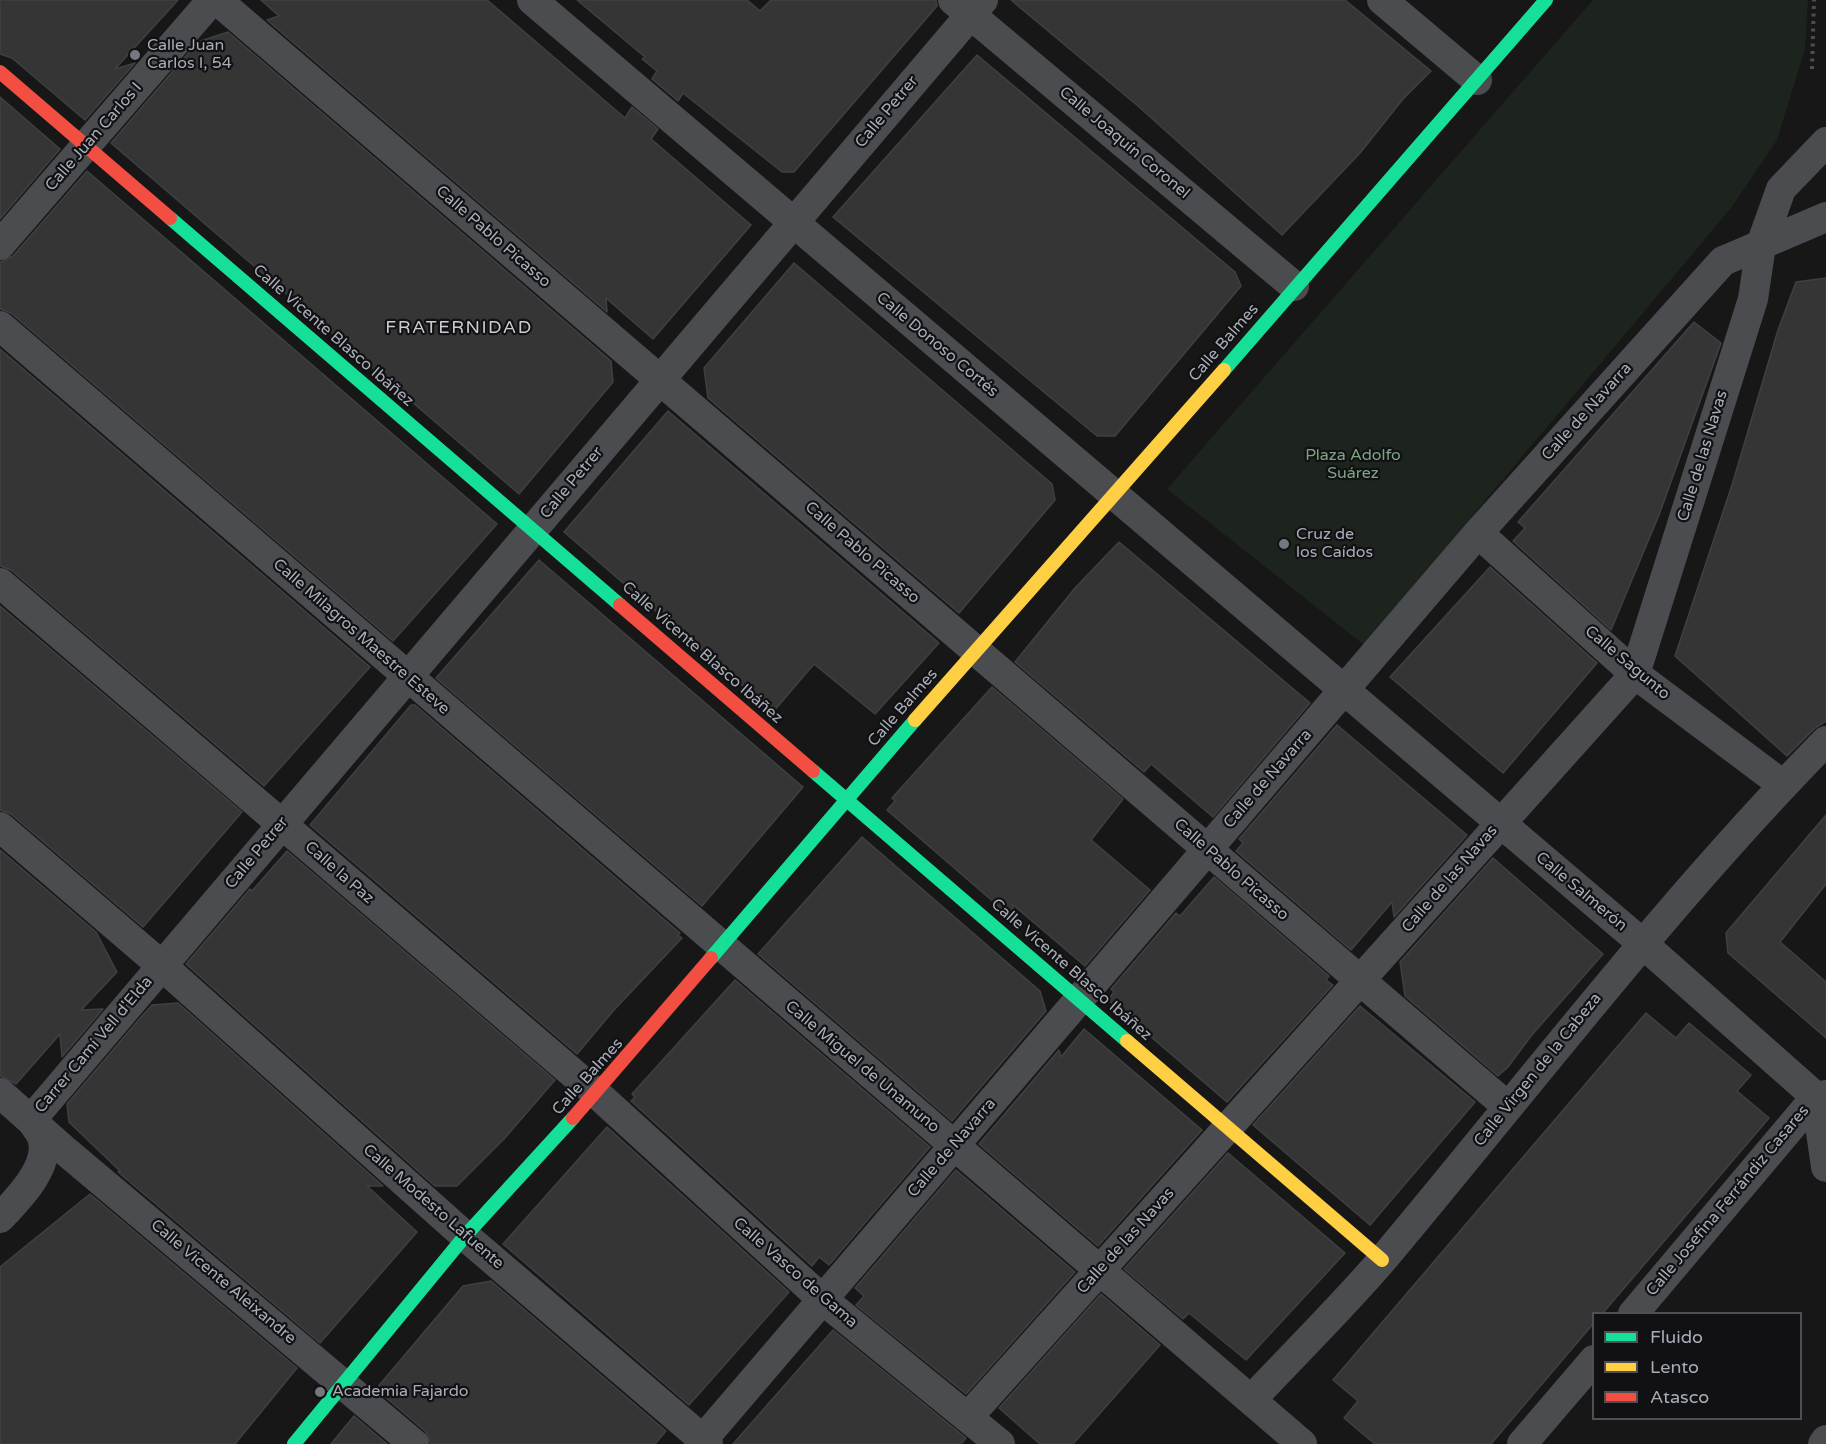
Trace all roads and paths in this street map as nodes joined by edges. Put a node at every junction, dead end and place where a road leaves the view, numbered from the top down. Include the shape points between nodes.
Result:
1 (212, 0) edge
2 (217, 0) edge
3 (532, 0) edge
4 (1382, 0) edge
5 (1546, 0) edge
6 (1814, 0) edge
7 (969, 5) edge
8 (1812, 69) dead end
9 (0, 72) edge
10 (1477, 80) junction
11 (1826, 142) edge
12 (87, 146) junction
13 (1826, 217) edge
14 (793, 223) junction
15 (0, 245) edge
16 (1761, 245) junction
17 (1294, 286) junction
18 (0, 326) edge
19 (660, 380) junction
20 (1114, 496) junction
21 (533, 529) junction
22 (1478, 533) junction
23 (0, 583) edge
24 (975, 650) junction
25 (1635, 674) junction
26 (407, 677) junction
27 (1343, 691) junction
28 (1826, 741) edge
29 (1783, 785) junction
30 (846, 799) junction
31 (1498, 823) junction
32 (282, 824) junction
33 (0, 827) edge
34 (1208, 849) junction
35 (1642, 943) junction
36 (722, 948) junction
37 (161, 965) junction
38 (1362, 981) junction
39 (1079, 999) junction
40 (0, 1093) edge
41 (596, 1093) junction
42 (1821, 1096) edge
43 (1508, 1107) junction
44 (31, 1120) junction
45 (1229, 1128) junction
46 (955, 1146) junction
47 (1826, 1167) edge
48 (0, 1218) edge
49 (465, 1236) junction
50 (1382, 1260) junction
51 (1098, 1270) junction
52 (822, 1299) junction
53 (1635, 1312) edge
54 (1592, 1361) edge
55 (345, 1383) junction
56 (1251, 1400) junction
57 (968, 1417) junction
58 (1826, 1440) edge
59 (703, 1443) edge
60 (294, 1444) edge
61 (414, 1444) edge
62 (1000, 1444) edge
63 (1302, 1444) edge
64 (1522, 1444) edge
65 (1823, 1444) edge

1 - 12 street, Calle Juan Carlos I
2 - 19 street, Calle Pablo Picasso
3 - 14 street, Calle Donoso Cortés
4 - 10 street
5 - 10 street, Calle Balmes
6 - 8 path
7 - 14 street, Calle Petrer
7 - 17 street, Calle Joaquín Coronel
9 - 12 street, Calle Vicente Blasco Ibáñez
10 - 17 street, Calle Balmes
11 - 16 street via 1781,189
12 - 15 street, Calle Juan Carlos I
12 - 21 street, Calle Vicente Blasco Ibáñez
13 - 16 street, Calle de Navarra
14 - 19 street, Calle Petrer
14 - 20 street, Calle Donoso Cortés
16 - 22 street, Calle de Navarra via 1723,261
16 - 25 street, Calle de las Navas via 1753,299
17 - 20 street, Calle Balmes
18 - 26 street, Calle Milagros Maestre Esteve
19 - 21 street, Calle Petrer
19 - 24 street, Calle Pablo Picasso
20 - 24 street, Calle Balmes
20 - 27 street, Calle Donoso Cortés
21 - 26 street, Calle Petrer
21 - 30 street, Calle Vicente Blasco Ibáñez
22 - 25 street, Calle Sagunto
22 - 27 street, Calle de Navarra
23 - 32 street, Calle la Paz
24 - 30 street, Calle Balmes
24 - 34 street, Calle Pablo Picasso
25 - 29 street, Calle Sagunto
25 - 31 street, Calle de las Navas
26 - 32 street, Calle Petrer
26 - 36 street, Calle Milagros Maestre Esteve
27 - 31 street, Calle Salmerón
27 - 34 street, Calle de Navarra
28 - 29 street, Calle Virgen de la Cabeza
29 - 35 street, Calle Virgen de la Cabeza
30 - 36 street, Calle Balmes
30 - 39 street, Calle Vicente Blasco Ibáñez
31 - 35 street, Calle Salmerón
31 - 38 street, Calle de las Navas
32 - 37 street, Calle Petrer
32 - 41 street, Calle la Paz
33 - 37 street, Calle Modesto Lafuente
34 - 38 street, Calle Pablo Picasso
34 - 39 street, Calle de Navarra
35 - 42 street, Calle Salmerón
35 - 43 street, Calle Virgen de la Cabeza
36 - 41 street, Calle Balmes
36 - 46 street, Calle Miguel de Unamuno
37 - 44 street, Carrer Camí Vell d'Elda
37 - 49 street, Calle Modesto Lafuente
38 - 43 street, Calle Pablo Picasso
38 - 45 street, Calle de las Navas
39 - 45 street, Calle Vicente Blasco Ibáñez
39 - 46 street, Calle de Navarra
40 - 44 street, Calle Vicente Aleixandre
41 - 49 street, Calle Balmes
41 - 52 street, Calle Vasco de Gama
42 - 47 street
42 - 53 street, Calle Josefina Ferrándiz Casares
43 - 50 street, Calle Virgen de la Cabeza
44 - 48 street, Carrer Camí Vell d'Elda via 43,1141 39,1167 24,1194
44 - 55 street, Calle Vicente Aleixandre
45 - 50 street, Calle Vicente Blasco Ibáñez
45 - 51 street, Calle de las Navas
46 - 51 street, Calle Miguel de Unamuno
46 - 52 street, Calle de Navarra
49 - 55 street, Calle Balmes
49 - 59 street, Calle Modesto Lafuente
50 - 56 street, Calle Virgen de la Cabeza
51 - 56 street, Calle Miguel de Unamuno
51 - 57 street, Calle de las Navas
52 - 57 street, Calle Vasco de Gama
52 - 59 street, Calle de Navarra
54 - 64 street
55 - 60 street, Calle Balmes
55 - 61 street, Calle Vicente Aleixandre
56 - 63 street, Calle Miguel de Unamuno
57 - 62 street, Calle Vasco de Gama
58 - 65 street

